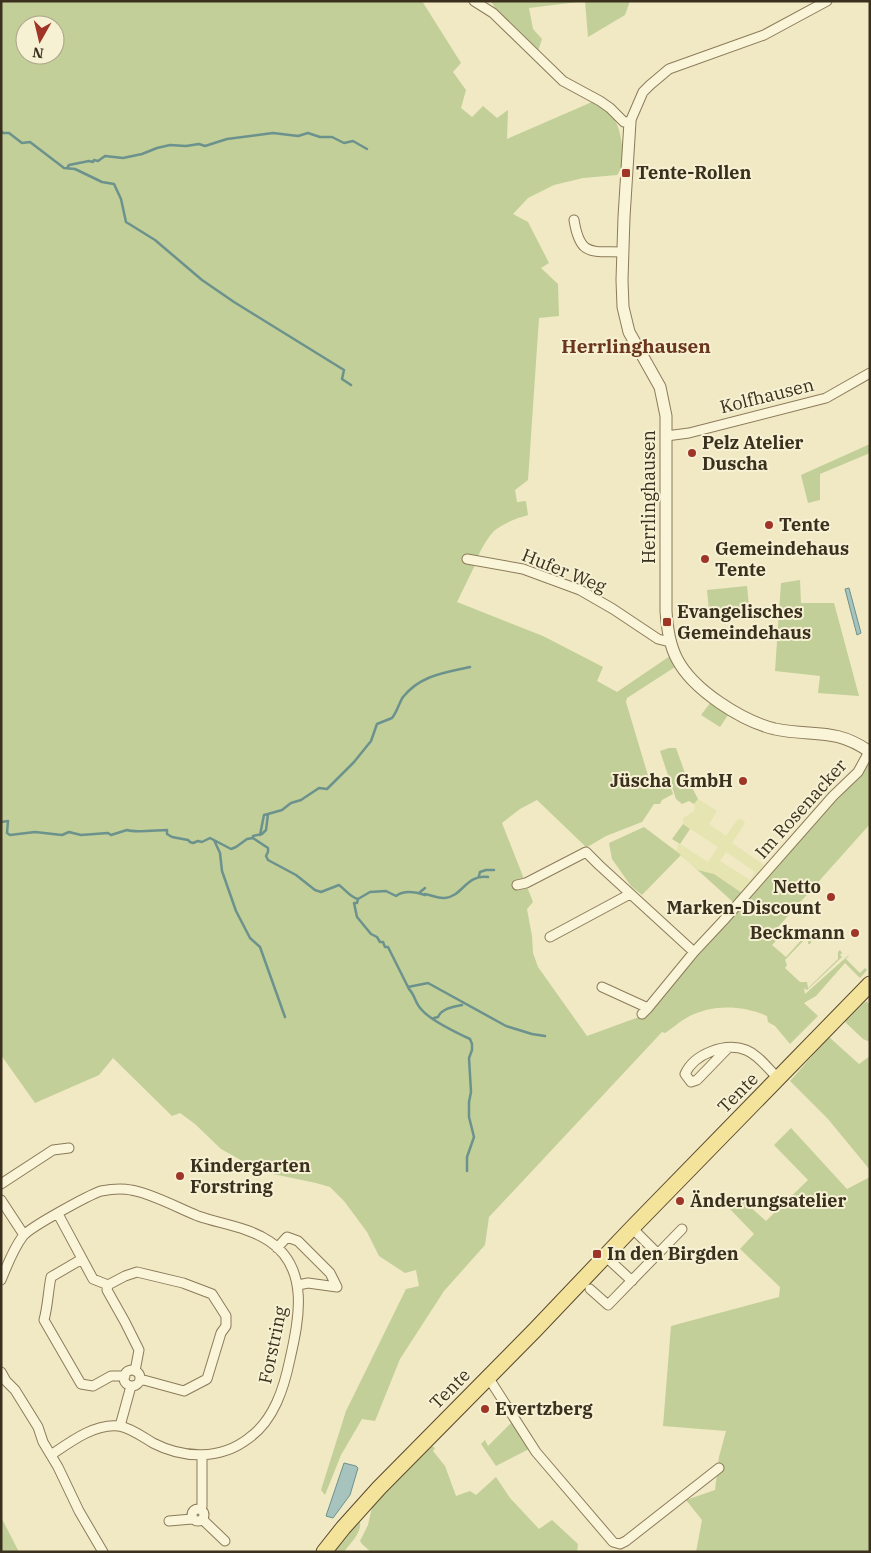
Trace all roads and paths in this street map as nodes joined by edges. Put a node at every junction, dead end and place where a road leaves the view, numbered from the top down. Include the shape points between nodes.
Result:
1 (474, 1) edge
2 (827, 1) edge
3 (630, 122) junction
4 (574, 220) dead end
5 (623, 252) junction
6 (870, 373) edge
7 (666, 436) junction
8 (467, 559) dead end
9 (670, 642) junction
10 (869, 752) edge
11 (517, 885) dead end
12 (630, 894) junction
13 (550, 937) dead end
14 (694, 952) junction
15 (602, 986) dead end
16 (867, 991) edge
17 (728, 1048) junction
18 (778, 1078) junction
19 (69, 1148) dead end
20 (1, 1184) edge
21 (1, 1200) edge
22 (58, 1214) junction
23 (632, 1228) junction
24 (682, 1228) dead end
25 (24, 1235) junction
26 (277, 1248) junction
27 (658, 1254) junction
28 (605, 1256) junction
29 (82, 1259) junction
30 (1, 1280) edge
31 (632, 1281) junction
32 (108, 1285) junction
33 (298, 1285) junction
34 (590, 1289) dead end
35 (135, 1371) junction
36 (1, 1372) edge
37 (125, 1376) junction
38 (488, 1377) junction
39 (140, 1379) junction
40 (130, 1386) junction
41 (120, 1426) junction
42 (51, 1455) junction
43 (202, 1456) junction
44 (719, 1468) dead end
45 (202, 1515) junction
46 (169, 1521) dead end
47 (225, 1541) dead end
48 (327, 1548) edge
49 (103, 1552) edge

1 - 3 street via 493,13 563,81 610,108 624,122
2 - 3 street, Herrlinghausen via 764,35 669,69 644,92
3 - 5 street, Herrlinghausen
4 - 5 street via 577,236 585,248
5 - 7 street, Herrlinghausen via 625,318 629,332 660,387
6 - 7 street, Kolfhausen via 826,398
7 - 9 street, Herrlinghausen via 666,610
8 - 9 street, Hufer Weg via 523,569 580,590 658,639
9 - 10 street, Herrlinghausen via 690,677 748,719 774,729 837,736 855,742
10 - 14 street, Im Rosenacker via 858,772
11 - 12 street via 586,852
12 - 13 street
12 - 14 street
14 - 15 street, Im Rosenacker via 645,1011
16 - 18 main road, Tente
17 - 17 street via 715,1049 704,1055 687,1070 686,1077 690,1082 697,1080
17 - 18 street via 746,1050
18 - 23 main road, Tente
19 - 20 street via 53,1150
21 - 25 street
22 - 25 street, Forstring
22 - 26 street, Forstring via 100,1192 131,1190 201,1217 242,1228
22 - 29 street
23 - 27 street
23 - 28 main road, Tente
24 - 27 street
25 - 30 street, Forstring
26 - 33 street, Forstring via 290,1265
26 - 33 street via 287,1237 298,1241 330,1273 337,1286
27 - 31 street
28 - 31 street
28 - 38 main road, Tente
29 - 32 street via 93,1279
29 - 37 street via 52,1277 44,1320 80,1384 93,1386 112,1376
31 - 34 street via 608,1305
32 - 35 street via 139,1350
32 - 39 street via 137,1272 182,1283 212,1294 226,1316 226,1326 207,1379 184,1390
33 - 43 street, Forstring via 298,1318 293,1345 280,1394 269,1416 258,1431 243,1442
35 - 37 street
35 - 39 street
36 - 42 street via 15,1390
37 - 40 street
38 - 44 street via 536,1452 613,1542 620,1544 626,1541
38 - 48 main road, Tente via 363,1505
39 - 40 street via 137,1385
40 - 41 street
41 - 42 street via 98,1428
41 - 43 street, Forstring via 162,1448
42 - 49 street
43 - 45 street
45 - 46 street via 193,1511 192,1518
45 - 47 street

